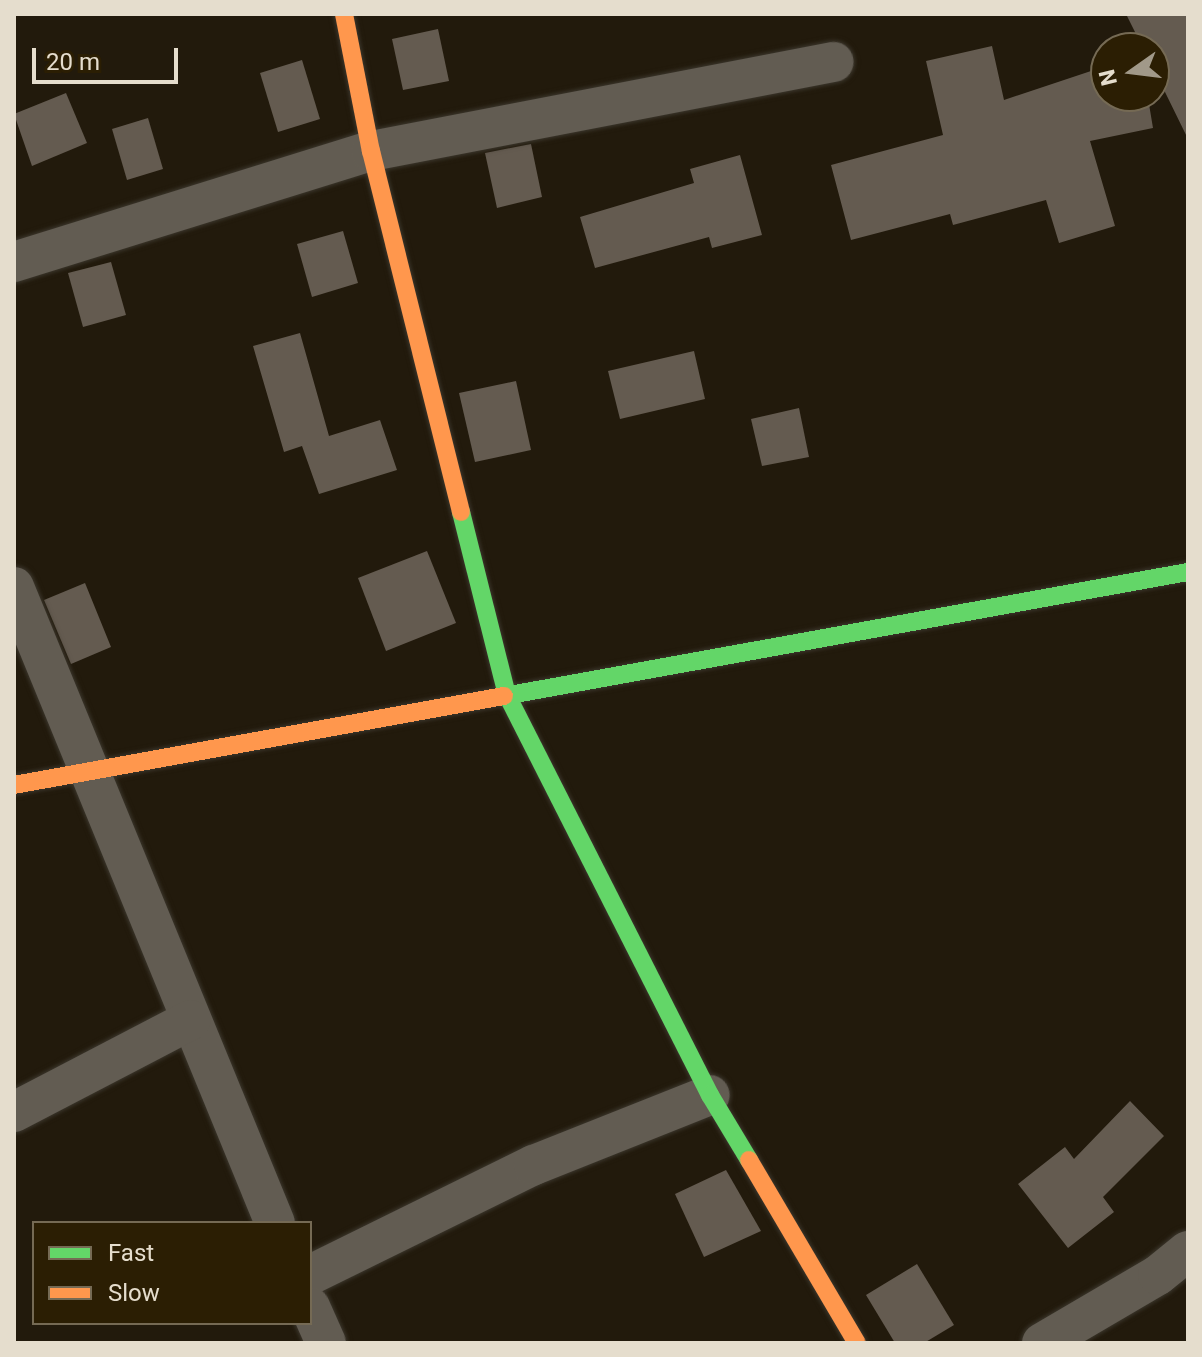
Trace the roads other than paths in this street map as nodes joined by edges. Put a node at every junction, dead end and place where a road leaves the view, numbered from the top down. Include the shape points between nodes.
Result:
1 (344, 14) edge
2 (834, 62) dead end
3 (371, 151) junction
4 (14, 262) edge
5 (1188, 572) edge
6 (14, 587) edge
7 (507, 695) junction
8 (87, 772) junction
9 (14, 785) edge
10 (191, 1020) junction
11 (710, 1095) junction
12 (14, 1112) edge
13 (274, 1221) edge
14 (1188, 1251) edge
15 (312, 1274) edge
16 (312, 1312) edge
17 (326, 1343) edge
18 (857, 1343) edge
19 (1042, 1343) edge

1 - 3 street
2 - 3 street
3 - 4 street
3 - 7 street
5 - 7 street
6 - 8 street
7 - 8 street
7 - 11 street
8 - 9 street
8 - 10 street
10 - 12 street
10 - 13 street
11 - 15 street via 534,1165
11 - 18 street
14 - 19 street via 1158,1275
16 - 17 street

